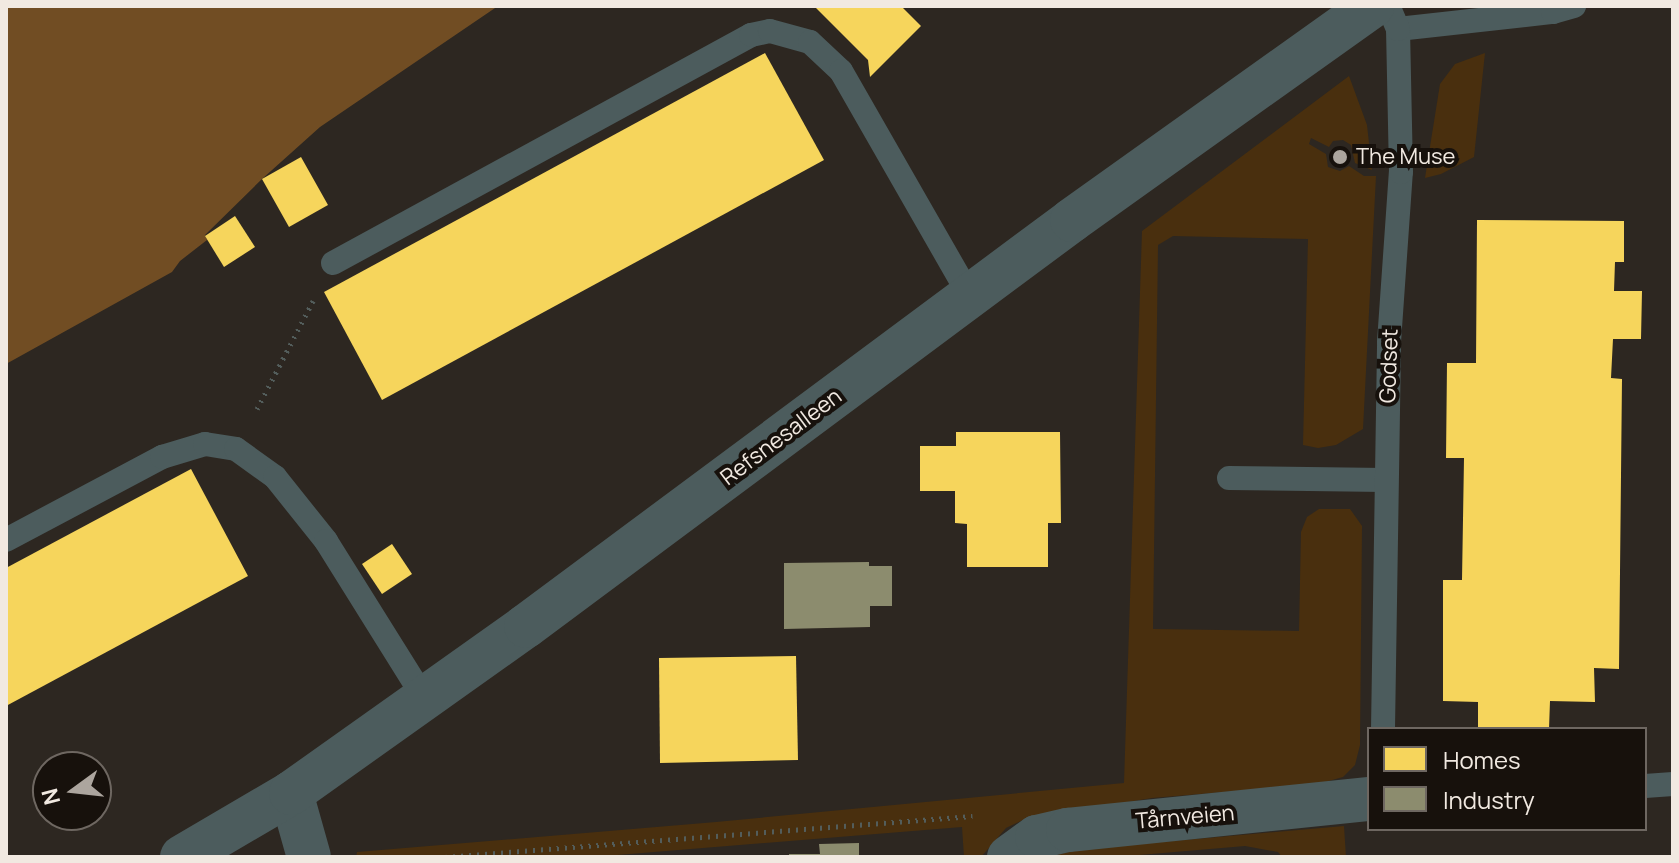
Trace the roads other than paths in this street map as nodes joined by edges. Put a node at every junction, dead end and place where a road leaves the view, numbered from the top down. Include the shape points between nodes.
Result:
1 (1388, 6) edge
2 (1574, 6) edge
3 (1385, 18) edge
4 (333, 263) road end
5 (970, 296) junction
6 (1229, 478) dead end
7 (1385, 480) junction
8 (6, 540) edge
9 (424, 698) junction
10 (1383, 727) edge
11 (1673, 784) edge
12 (1647, 786) edge
13 (291, 793) junction
14 (1367, 799) edge
15 (1018, 850) edge
16 (182, 857) edge
17 (309, 857) edge

1 - 3 lane, Godset
2 - 3 lane via 1553,12
3 - 5 street, Refsnesalleen
3 - 7 lane, Godset via 1401,172
4 - 5 lane via 751,35 770,31 810,42 841,71
5 - 9 street, Refsnesalleen
6 - 7 lane
7 - 10 lane, Godset
8 - 9 lane via 162,457 205,444 236,449 275,477 326,541
9 - 13 street, Refsnesalleen
11 - 12 lane
13 - 16 street, Refsnesalleen
13 - 17 street
14 - 15 street, Tårnveien via 1120,822 1037,837

